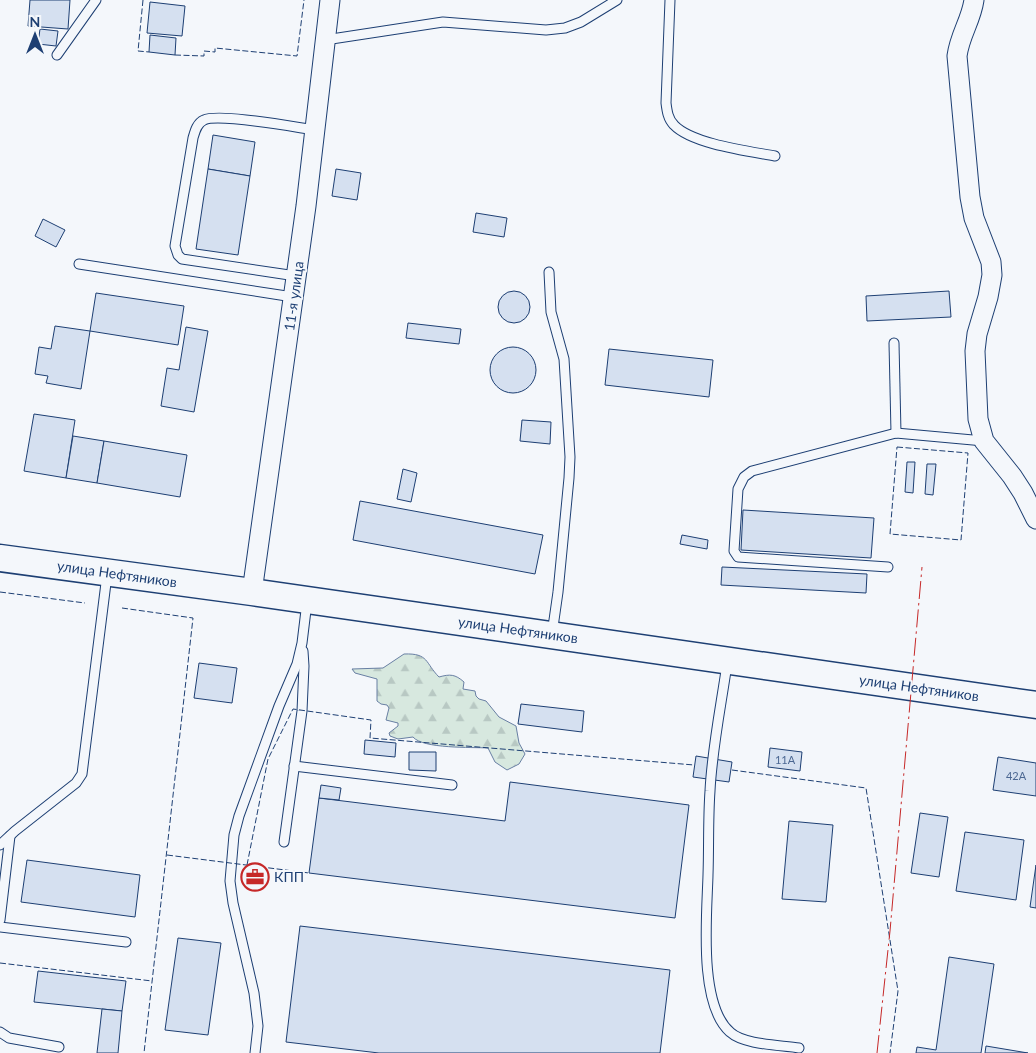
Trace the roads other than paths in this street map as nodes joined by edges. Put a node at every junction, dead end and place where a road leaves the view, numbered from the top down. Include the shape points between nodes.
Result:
1 (96, 0) edge
2 (330, 0) edge
3 (617, 0) edge
4 (670, 0) edge
5 (974, 0) edge
6 (325, 40) junction
7 (57, 55) dead end
8 (315, 130) junction
9 (775, 156) dead end
10 (79, 264) dead end
11 (549, 272) dead end
12 (296, 276) junction
13 (294, 297) junction
14 (894, 343) dead end
15 (896, 433) junction
16 (984, 441) junction
17 (1036, 519) edge
18 (0, 558) edge
19 (888, 567) dead end
20 (108, 572) junction
21 (252, 592) junction
22 (307, 600) junction
23 (551, 635) junction
24 (302, 643) junction
25 (728, 660) junction
26 (1036, 705) edge
27 (294, 766) junction
28 (452, 785) dead end
29 (10, 836) junction
30 (284, 842) dead end
31 (0, 845) edge
32 (0, 920) edge
33 (0, 927) edge
34 (126, 942) dead end
35 (0, 1032) edge
36 (59, 1047) dead end
37 (800, 1048) dead end
38 (255, 1053) edge

1 - 7 lane
2 - 6 street, 11-я улица
3 - 6 lane via 582,22 565,28 546,30 443,22
4 - 9 lane via 666,103 667,114 673,124 684,133 712,143
5 - 16 street via 957,56 970,197 992,276 975,352 978,419
6 - 8 street, 11-я улица
8 - 12 street, 11-я улица
8 - 12 lane via 218,117 202,120 193,138 176,246 182,260
10 - 13 lane
11 - 23 lane via 550,312 564,359 570,457
12 - 13 street, 11-я улица
13 - 21 street, 11-я улица
14 - 15 lane
15 - 16 lane
15 - 19 lane via 752,471 744,477 738,489 734,551 742,558
16 - 17 street via 1012,476
18 - 20 street, улица Нефтяников
20 - 21 street, улица Нефтяников
20 - 29 lane via 82,774 76,783
21 - 22 street, улица Нефтяников
22 - 23 street, улица Нефтяников
22 - 24 lane
23 - 25 street, улица Нефтяников
24 - 27 lane via 302,711
24 - 38 lane via 234,835 230,881 232,903 254,993 258,1026
25 - 26 street, улица Нефтяников
25 - 37 lane via 710,791 708,977 720,1020 731,1033 745,1040
27 - 28 lane
27 - 30 lane
29 - 31 lane
29 - 32 lane
33 - 34 lane
35 - 36 lane via 9,1038

